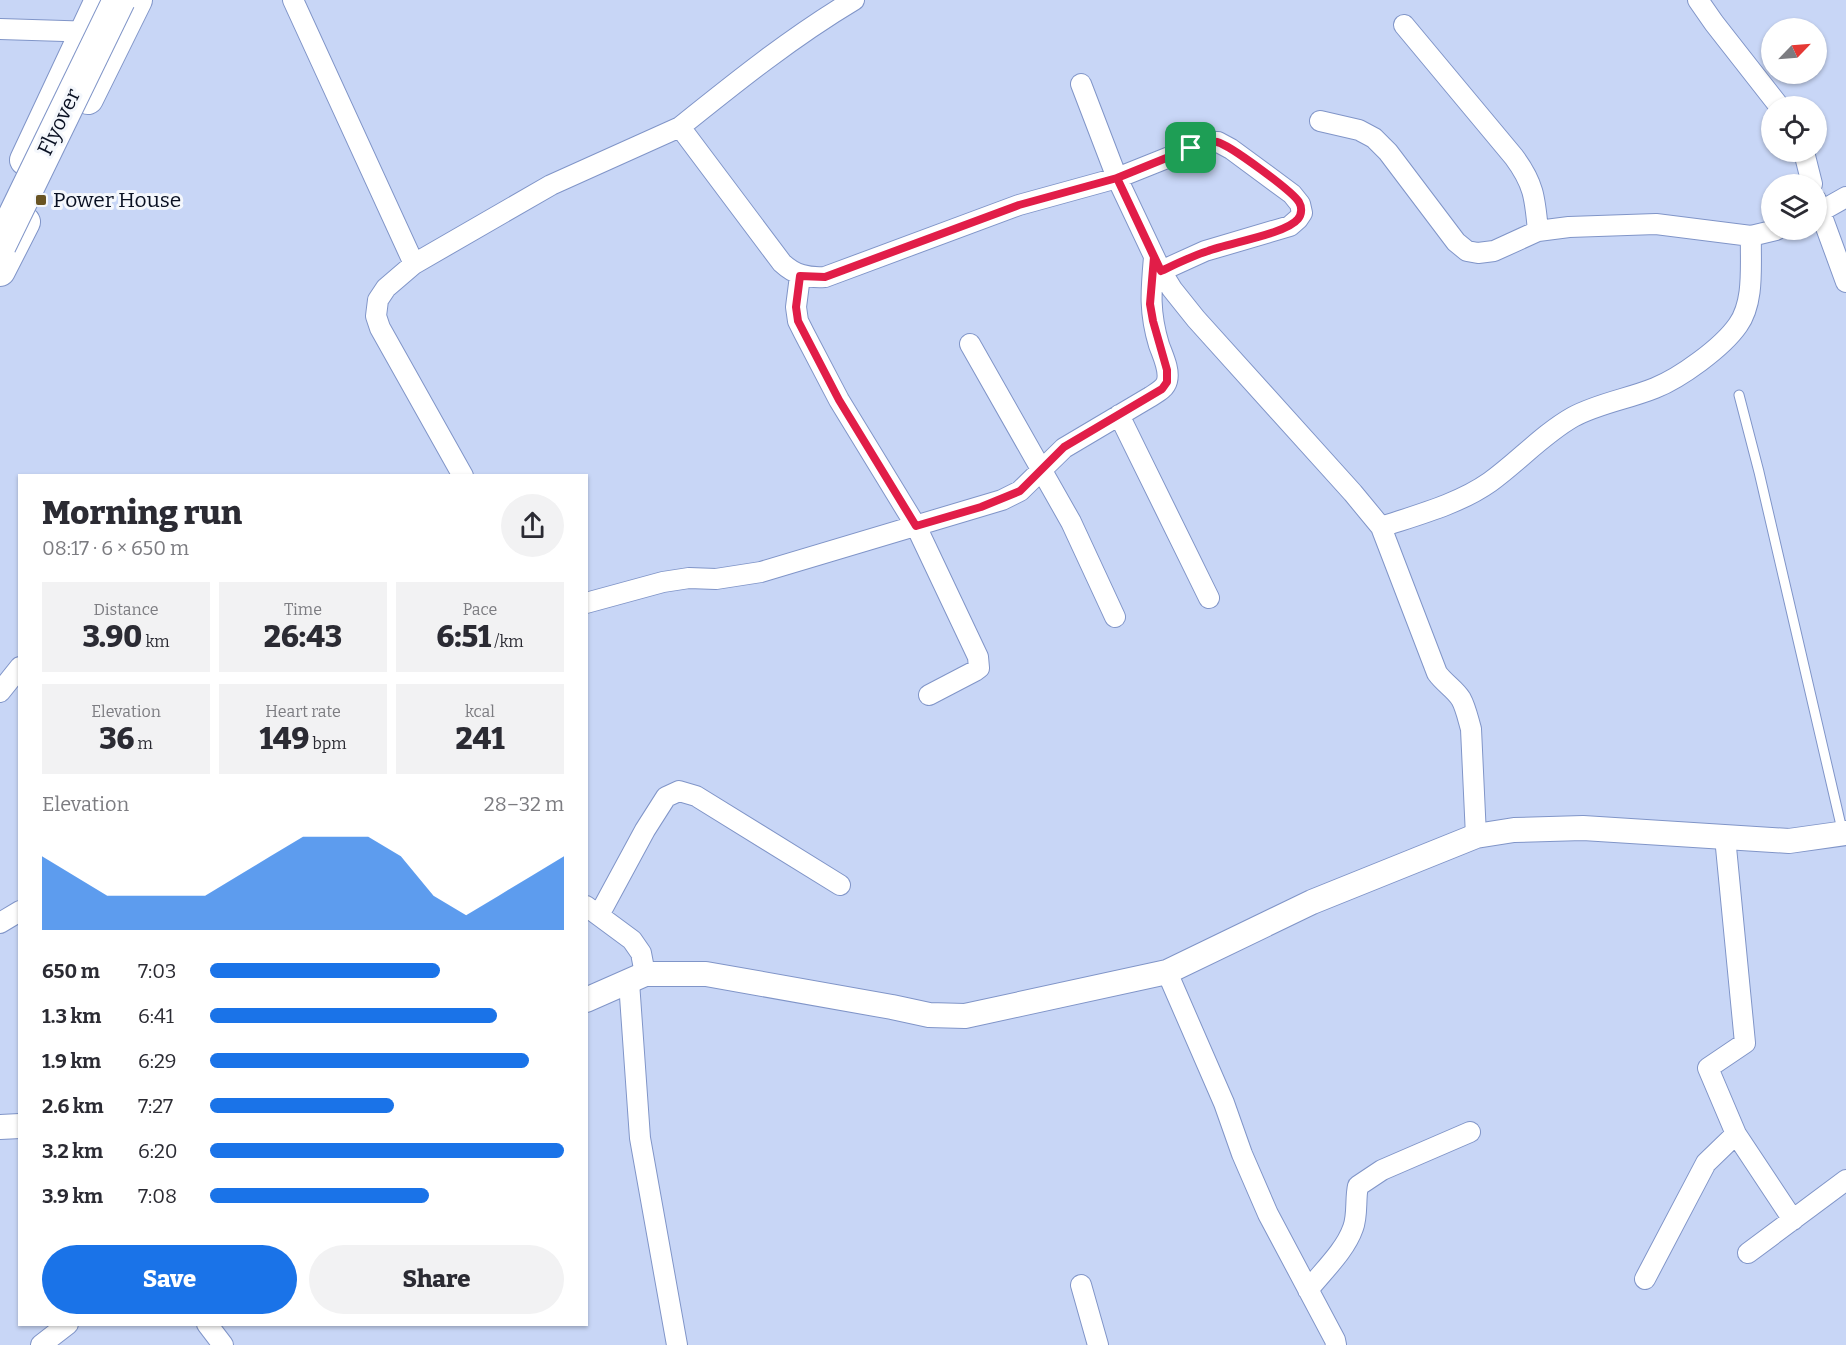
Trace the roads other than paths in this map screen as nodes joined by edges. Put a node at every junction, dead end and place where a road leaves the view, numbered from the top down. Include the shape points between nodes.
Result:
1 (100, 0) edge
2 (119, 0) edge
3 (138, 0) edge
4 (292, 0) edge
5 (854, 0) edge
6 (1698, 0) edge
7 (1404, 25) dead end
8 (0, 29) edge
9 (85, 30) junction
10 (119, 36) junction
11 (1081, 84) dead end
12 (1771, 96) edge
13 (1320, 121) dead end
14 (680, 127) junction
15 (1117, 178) junction
16 (1846, 198) edge
17 (1827, 205) edge
18 (0, 211) edge
19 (1538, 231) junction
20 (1827, 232) edge
21 (1761, 234) edge
22 (1751, 236) junction
23 (0, 244) edge
24 (414, 264) junction
25 (1157, 264) junction
26 (0, 271) edge
27 (800, 276) junction
28 (1846, 282) edge
29 (970, 344) dead end
30 (1739, 395) dead end
31 (1119, 415) junction
32 (1042, 469) junction
33 (462, 474) edge
34 (916, 526) junction
35 (1381, 527) junction
36 (1209, 598) dead end
37 (588, 602) edge
38 (1115, 616) dead end
39 (18, 670) edge
40 (0, 692) edge
41 (928, 695) dead end
42 (1844, 833) edge
43 (1476, 836) junction
44 (1725, 837) junction
45 (840, 885) dead end
46 (593, 911) edge
47 (18, 912) edge
48 (0, 923) edge
49 (1167, 972) junction
50 (637, 978) junction
51 (588, 999) edge
52 (18, 1126) edge
53 (0, 1127) edge
54 (1470, 1132) dead end
55 (1736, 1134) junction
56 (1846, 1180) edge
57 (1793, 1220) junction
58 (1748, 1253) dead end
59 (1645, 1279) dead end
60 (1081, 1285) dead end
61 (1308, 1290) junction
62 (65, 1326) edge
63 (209, 1326) edge
64 (41, 1345) edge
65 (223, 1345) edge
66 (677, 1345) edge
67 (1098, 1345) edge
68 (1336, 1345) edge

1 - 9 main road
2 - 23 highway, Flyover, bridge
3 - 10 main road
4 - 24 street
5 - 14 street via 774,52
6 - 12 street
7 - 19 street via 1527,176 1535,196
8 - 9 street
9 - 10 street
9 - 18 main road
10 - 26 main road
11 - 15 street
13 - 19 street via 1359,130 1374,138 1467,251 1494,251
14 - 24 street via 551,185
14 - 27 street via 782,263
15 - 25 street
15 - 25 street via 1207,142 1218,142 1292,194 1300,204 1302,213 1290,226
15 - 27 street via 1019,205 825,277
16 - 17 street
19 - 22 street via 1656,224
20 - 28 street
21 - 22 street
22 - 35 street via 1749,298 1738,325 1689,369 1656,388 1590,408 1561,424 1489,483 1461,498
24 - 33 street via 378,300 376,316
25 - 31 street via 1150,304 1167,382
25 - 35 street via 1196,319
27 - 34 street via 798,321 839,400
29 - 32 street
30 - 42 lane
31 - 32 street via 1064,447
31 - 36 street
32 - 34 street via 1020,491 1002,500
32 - 38 street
34 - 37 street via 761,572 663,582
34 - 41 street via 980,663 975,671
35 - 43 street via 1437,673 1461,699 1467,714
39 - 40 street
42 - 44 street via 1789,841
43 - 44 street via 1514,830 1583,828
43 - 49 street via 1312,902
44 - 55 street via 1745,1043 1708,1068
45 - 46 street via 696,796 679,791 666,797
46 - 50 street via 632,940 641,953
47 - 48 street
49 - 50 street via 965,1016 929,1015 706,974
49 - 61 street via 1268,1214
50 - 51 street
50 - 66 street via 640,1138
52 - 53 street
54 - 61 street via 1382,1170 1359,1186 1354,1227
55 - 57 street
55 - 59 street via 1706,1163
56 - 57 street
57 - 58 street
60 - 67 street
61 - 68 street
62 - 64 street
63 - 65 street

